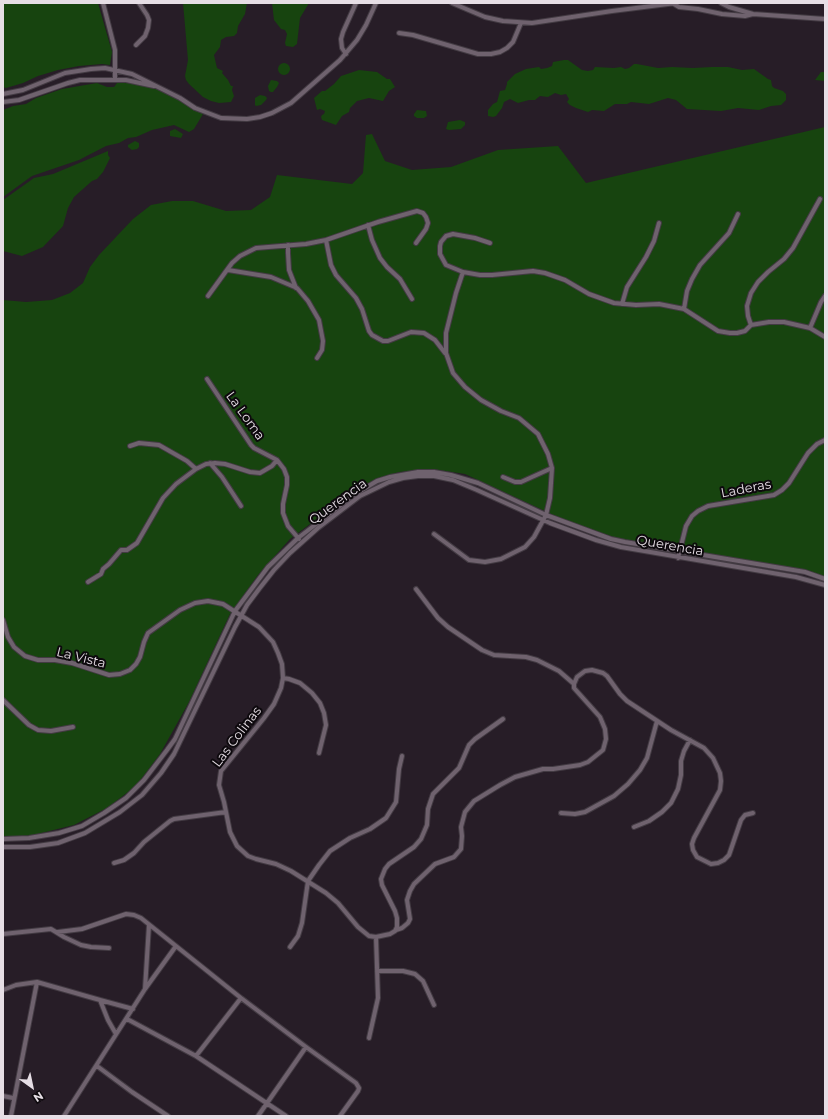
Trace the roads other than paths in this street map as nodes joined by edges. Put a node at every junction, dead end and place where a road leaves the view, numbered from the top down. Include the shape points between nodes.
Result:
1 (102, 3) edge
2 (139, 3) edge
3 (356, 3) edge
4 (376, 3) edge
5 (452, 3) edge
6 (721, 3) edge
7 (675, 4) edge
8 (753, 14) junction
9 (825, 19) edge
10 (522, 23) junction
11 (399, 32) dead end
12 (136, 45) dead end
13 (346, 54) junction
14 (115, 70) junction
15 (115, 79) junction
16 (158, 87) junction
17 (3, 94) edge
18 (3, 102) edge
19 (820, 198) dead end
20 (738, 214) dead end
21 (659, 223) dead end
22 (368, 225) junction
23 (326, 240) junction
24 (416, 243) dead end
25 (490, 243) dead end
26 (288, 245) junction
27 (228, 270) junction
28 (463, 272) junction
29 (297, 288) junction
30 (208, 296) dead end
31 (825, 296) edge
32 (412, 299) dead end
33 (622, 304) junction
34 (684, 309) junction
35 (751, 325) junction
36 (810, 328) junction
37 (825, 337) edge
38 (446, 354) junction
39 (317, 358) dead end
40 (207, 379) dead end
41 (825, 440) edge
42 (130, 446) dead end
43 (277, 460) junction
44 (210, 463) junction
45 (552, 468) junction
46 (196, 469) junction
47 (503, 477) dead end
48 (241, 506) dead end
49 (546, 515) junction
50 (544, 520) junction
51 (434, 534) dead end
52 (298, 538) junction
53 (301, 542) junction
54 (679, 550) junction
55 (678, 558) junction
56 (274, 570) junction
57 (259, 578) junction
58 (825, 579) edge
59 (88, 582) dead end
60 (825, 585) edge
61 (416, 589) dead end
62 (236, 611) junction
63 (241, 615) junction
64 (3, 620) edge
65 (283, 678) junction
66 (574, 684) junction
67 (3, 700) edge
68 (193, 701) junction
69 (198, 703) junction
70 (504, 719) dead end
71 (657, 721) junction
72 (73, 727) dead end
73 (690, 740) junction
74 (319, 753) dead end
75 (402, 756) dead end
76 (226, 812) junction
77 (561, 813) dead end
78 (753, 813) dead end
79 (634, 827) dead end
80 (29, 838) junction
81 (3, 839) edge
82 (3, 847) edge
83 (30, 847) junction
84 (114, 863) dead end
85 (308, 881) junction
86 (150, 925) junction
87 (395, 931) junction
88 (58, 932) junction
89 (3, 934) edge
90 (376, 937) junction
91 (176, 946) junction
92 (290, 947) dead end
93 (109, 948) dead end
94 (377, 971) junction
95 (37, 982) junction
96 (145, 989) junction
97 (3, 990) edge
98 (241, 998) junction
99 (100, 1000) junction
100 (434, 1005) dead end
101 (133, 1009) junction
102 (127, 1019) junction
103 (116, 1034) junction
104 (369, 1038) dead end
105 (306, 1047) junction
106 (196, 1056) junction
107 (97, 1066) junction
108 (3, 1096) edge
109 (13, 1098) junction
110 (267, 1103) junction
111 (11, 1116) edge
112 (64, 1116) edge
113 (168, 1116) edge
114 (258, 1116) edge
115 (286, 1116) edge
116 (340, 1116) edge

1 - 14 street via 115,50
2 - 12 street via 147,15 148,28 145,36
3 - 13 street via 343,32 342,48
4 - 13 street via 366,25
5 - 10 street via 485,17
6 - 8 street
7 - 8 street via 679,7 722,14
7 - 10 street
8 - 9 street
10 - 11 street via 513,42 500,52 491,54 478,54
13 - 16 street via 290,102 260,117 221,118 195,108
14 - 15 street
14 - 16 street via 132,74
14 - 17 street via 91,69 65,73 23,90
15 - 16 street
15 - 18 street via 75,81 19,100
19 - 35 street via 793,248 758,282 751,293 747,306
20 - 34 street via 729,233 700,265 692,279
21 - 33 street via 654,241 627,287
22 - 23 street
22 - 24 street via 417,211 423,213 428,223
22 - 32 street via 380,258 400,279
23 - 26 street
23 - 38 street via 331,265 336,275 356,298 372,336 388,341 411,332 424,334 435,340
25 - 28 street via 453,234 443,239 440,246 446,266
26 - 27 street via 256,248 240,256
26 - 29 street via 289,270
27 - 29 street via 271,277
27 - 30 street
28 - 33 street via 480,275 533,271 546,273 601,299
28 - 38 street via 446,333
29 - 39 street via 319,320 323,341 322,350
31 - 36 street
33 - 34 street via 659,304
34 - 35 street via 718,330 730,333 745,330
35 - 36 street via 784,322
36 - 37 street
38 - 45 street via 454,373 465,387 501,411 519,418 538,434
40 - 43 street, La Loma via 251,445
41 - 54 street, Laderas via 808,453 789,484 774,495 708,506 698,511 686,526
42 - 46 street via 139,443 159,446
43 - 44 street via 272,466 260,472
43 - 52 street via 287,477 283,513 288,526
44 - 46 street
44 - 48 street
45 - 47 street via 521,482
45 - 49 street
46 - 59 street via 163,498 137,543 127,550 121,550 101,574
49 - 50 street
49 - 52 street, Querencia via 478,483 434,472 418,472 377,481
49 - 54 street, Querencia via 625,542
50 - 51 street via 525,547 501,559 485,562 469,560
50 - 53 street, Querencia via 463,484 440,477 418,476 389,482 360,496
50 - 55 street, Querencia via 596,540
52 - 53 street
52 - 56 street
52 - 57 street, Querencia
53 - 56 street, Querencia
54 - 55 street, Laderas
54 - 58 street, Querencia via 805,572
55 - 60 street, Querencia via 796,577
56 - 63 street, Querencia
57 - 62 street, Querencia
57 - 63 street via 242,606
61 - 66 street via 438,618 482,650 494,655 537,660 559,671
62 - 63 street, Las Colinas
62 - 64 street, La Vista via 223,604 208,601 195,603 180,610 148,633 140,657 130,670 109,675 72,663 38,660 26,656 14,647 8,638
62 - 68 street, Querencia
63 - 65 street, Las Colinas via 259,626 273,642 282,664
63 - 69 street, Querencia
65 - 74 street via 300,683 320,703 326,725
65 - 76 street, Las Colinas via 274,704 221,771 219,785
66 - 71 street via 577,677 585,671 598,671 607,676 627,701
66 - 87 street via 577,692 600,717 606,739 603,750 580,765 543,769 515,777 474,801 465,812 461,827 461,849 454,857 435,864 414,884 408,900 410,919
67 - 72 street via 38,730 51,731
68 - 69 street
68 - 80 street, Querencia via 167,750 126,798 82,826
69 - 83 street, Querencia via 174,754 151,786 132,803 85,833 58,843
70 - 87 street via 469,745 459,768 433,794 428,809 427,825 421,839 389,864 382,874 382,885 397,918
71 - 73 street
71 - 77 street via 647,758 628,784 614,796 585,812
73 - 78 street via 708,752 717,765 721,781 720,790 692,844 697,857 711,864 724,860 729,855 740,820 745,815
73 - 79 street via 681,761 678,789 671,803 649,821
75 - 85 street via 396,802 386,818 330,851
76 - 84 street via 174,819 129,857
76 - 85 street, Las Colinas via 230,832 242,852 291,870
80 - 81 street, Querencia
80 - 83 street
82 - 83 street, Querencia
85 - 90 street, Las Colinas via 338,903 365,934
85 - 92 street via 302,923 298,936
86 - 88 street via 134,915 126,914 82,929
86 - 91 street
86 - 96 street
87 - 90 street
88 - 89 street via 46,928
88 - 93 street via 80,945
90 - 94 street
91 - 96 street
91 - 98 street
94 - 100 street via 403,970 415,974 423,981
94 - 104 street via 378,998
95 - 97 street
95 - 99 street
95 - 109 street
96 - 101 street
98 - 105 street
98 - 106 street
99 - 101 street
99 - 103 street
101 - 102 street
102 - 103 street
102 - 106 street
103 - 107 street
105 - 110 street
105 - 116 street via 358,1085 358,1091
106 - 110 street
107 - 112 street
107 - 113 street
108 - 109 street
109 - 111 street
110 - 114 street
110 - 115 street

